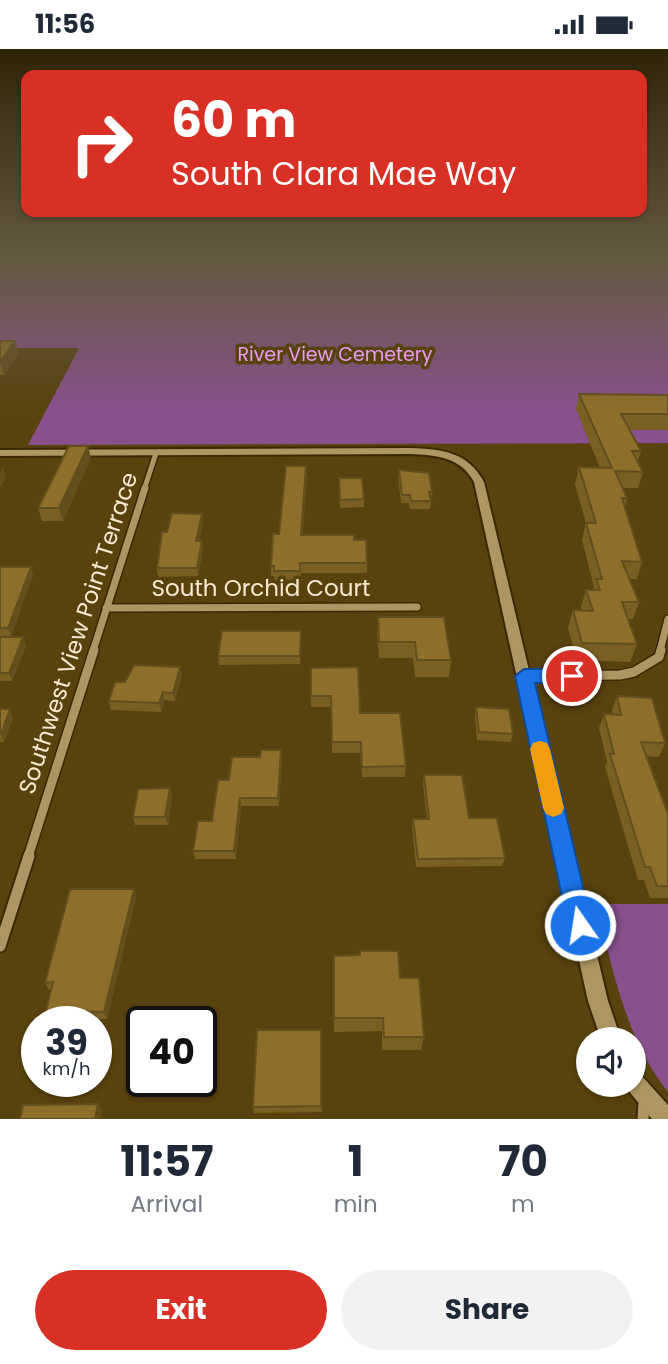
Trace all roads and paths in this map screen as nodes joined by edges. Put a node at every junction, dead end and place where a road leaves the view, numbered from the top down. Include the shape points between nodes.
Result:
1 (0, 453) edge
2 (156, 453) junction
3 (417, 607) dead end
4 (106, 608) junction
5 (668, 619) edge
6 (524, 676) junction
7 (0, 946) edge
8 (607, 1027) edge
9 (640, 1099) edge
10 (666, 1119) edge

1 - 2 street
2 - 4 street, Southwest View Point Terrace
2 - 6 street via 410,451 458,459 471,468 479,482
3 - 4 street, South Orchid Court
4 - 7 street, Southwest View Point Terrace
5 - 6 street via 659,657 635,673
6 - 8 street
9 - 10 street

